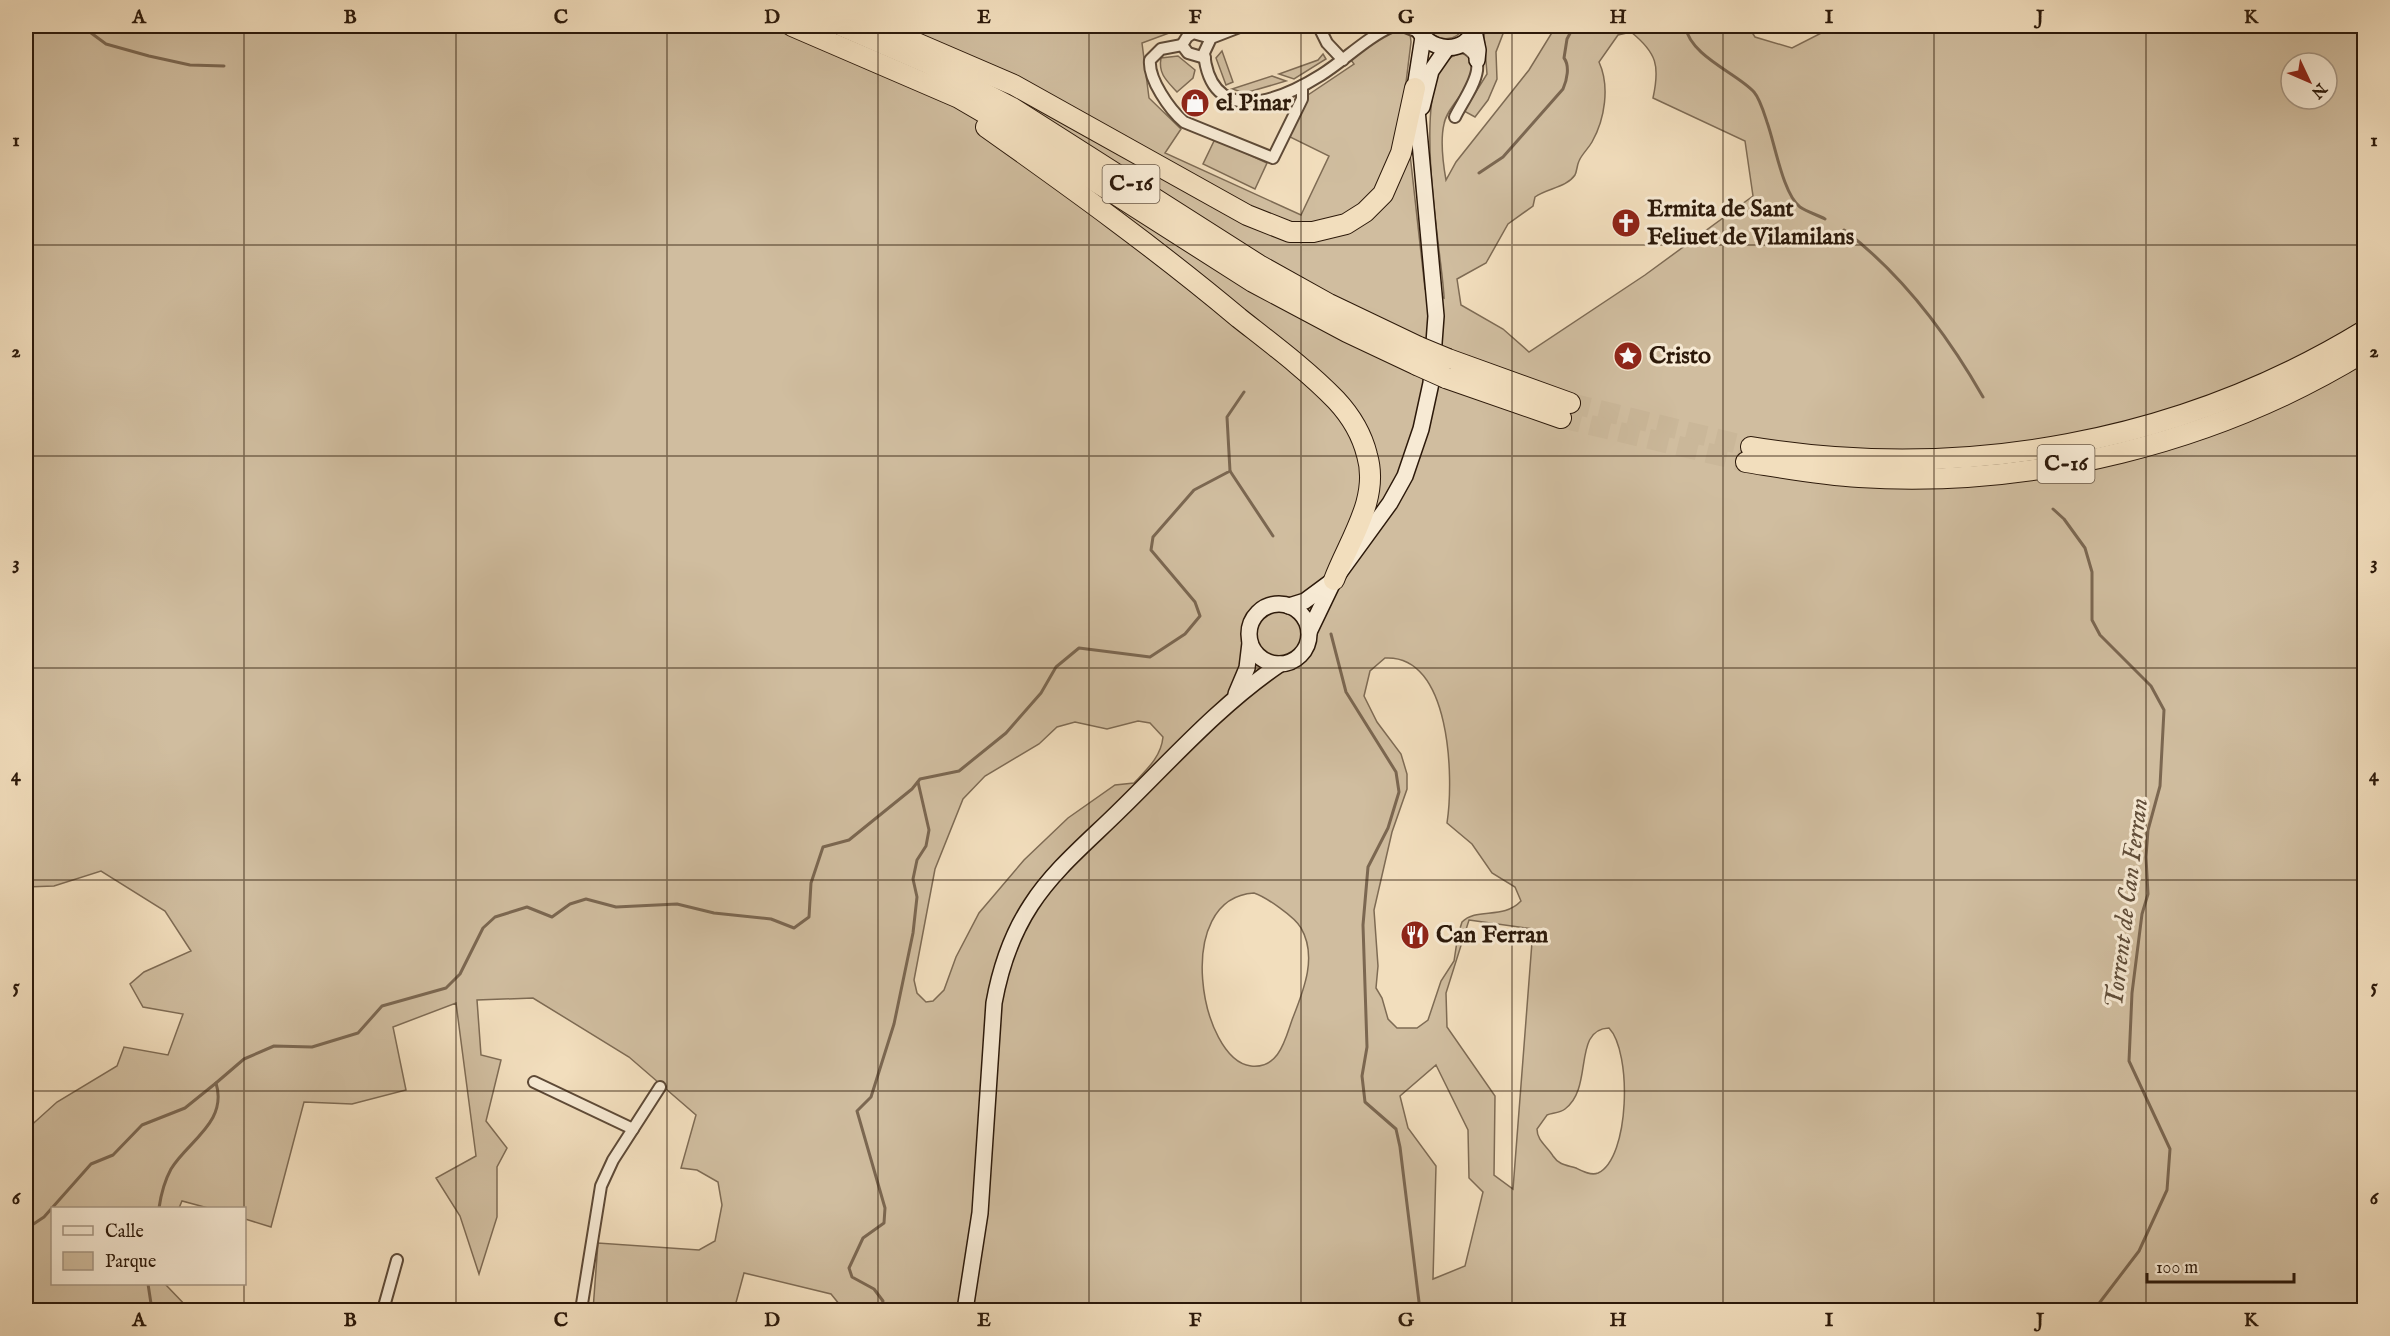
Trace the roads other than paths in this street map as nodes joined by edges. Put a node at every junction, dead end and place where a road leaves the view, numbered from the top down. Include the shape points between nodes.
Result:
1 (792, 26) edge
2 (842, 26) edge
3 (877, 26) edge
4 (1242, 26) edge
5 (1321, 26) edge
6 (1385, 26) edge
7 (1393, 26) edge
8 (1403, 26) edge
9 (1474, 28) edge
10 (1420, 32) edge
11 (1211, 38) junction
12 (1372, 38) junction
13 (1182, 45) junction
14 (1453, 46) junction
15 (1205, 58) junction
16 (1343, 60) junction
17 (1477, 60) junction
18 (1302, 86) junction
19 (1415, 88) junction
20 (936, 89) junction
21 (1455, 117) dead end
22 (1419, 125) junction
23 (2364, 331) edge
24 (2364, 352) edge
25 (1418, 356) junction
26 (1566, 410) tunnel mouth
27 (1334, 580) junction
28 (1289, 606) junction
29 (1309, 632) junction
30 (1250, 643) junction
31 (1280, 664) junction
32 (1234, 698) junction
33 (534, 1082) dead end
34 (660, 1087) dead end
35 (633, 1129) junction
36 (397, 1260) dead end
37 (383, 1311) edge
38 (581, 1311) edge
39 (965, 1311) edge

1 - 20 highway, C-16
2 - 25 highway, C-16 via 925,62 996,99 1259,265
3 - 19 highway via 1014,85 1247,216 1290,231 1313,232 1346,225 1383,194 1401,153
4 - 11 street
5 - 16 street via 1327,43
6 - 12 street
7 - 12 street
8 - 10 street
9 - 14 main road
9 - 17 main road
10 - 14 main road via 1432,44
10 - 19 main road
11 - 13 street via 1193,33
11 - 15 street
12 - 16 street
13 - 15 street via 1188,53
13 - 18 street via 1161,49 1150,60 1154,77 1173,111 1184,122 1273,158 1302,99
14 - 17 street via 1468,48
14 - 22 main road via 1431,71
15 - 18 street via 1218,91 1236,103 1254,103
16 - 18 street
17 - 21 street via 1477,76
19 - 22 main road
20 - 25 highway, C-16 via 1024,136 1261,287 1347,332
20 - 27 highway via 1187,274 1336,401 1353,422 1368,456 1370,486 1366,507
22 - 27 main road via 1436,316 1431,383 1405,476
23 - 24 highway, C-16 via 2307,364 2226,400 2133,430 2053,448 1999,456 1904,460 1749,454 1858,477 1975,475 2060,465 2137,448 2201,428 2265,404
25 - 26 highway, C-16, bridge
27 - 28 main road via 1305,601
27 - 29 main road
28 - 29 main road via 1303,617
28 - 30 main road via 1271,606 1257,614 1250,626
29 - 31 main road via 1300,656
30 - 31 main road via 1263,660
30 - 32 main road via 1247,668
31 - 32 main road
32 - 39 main road via 1051,879 1012,941 994,1003 981,1203
33 - 35 street
34 - 35 street
35 - 38 street via 601,1186
36 - 37 street

